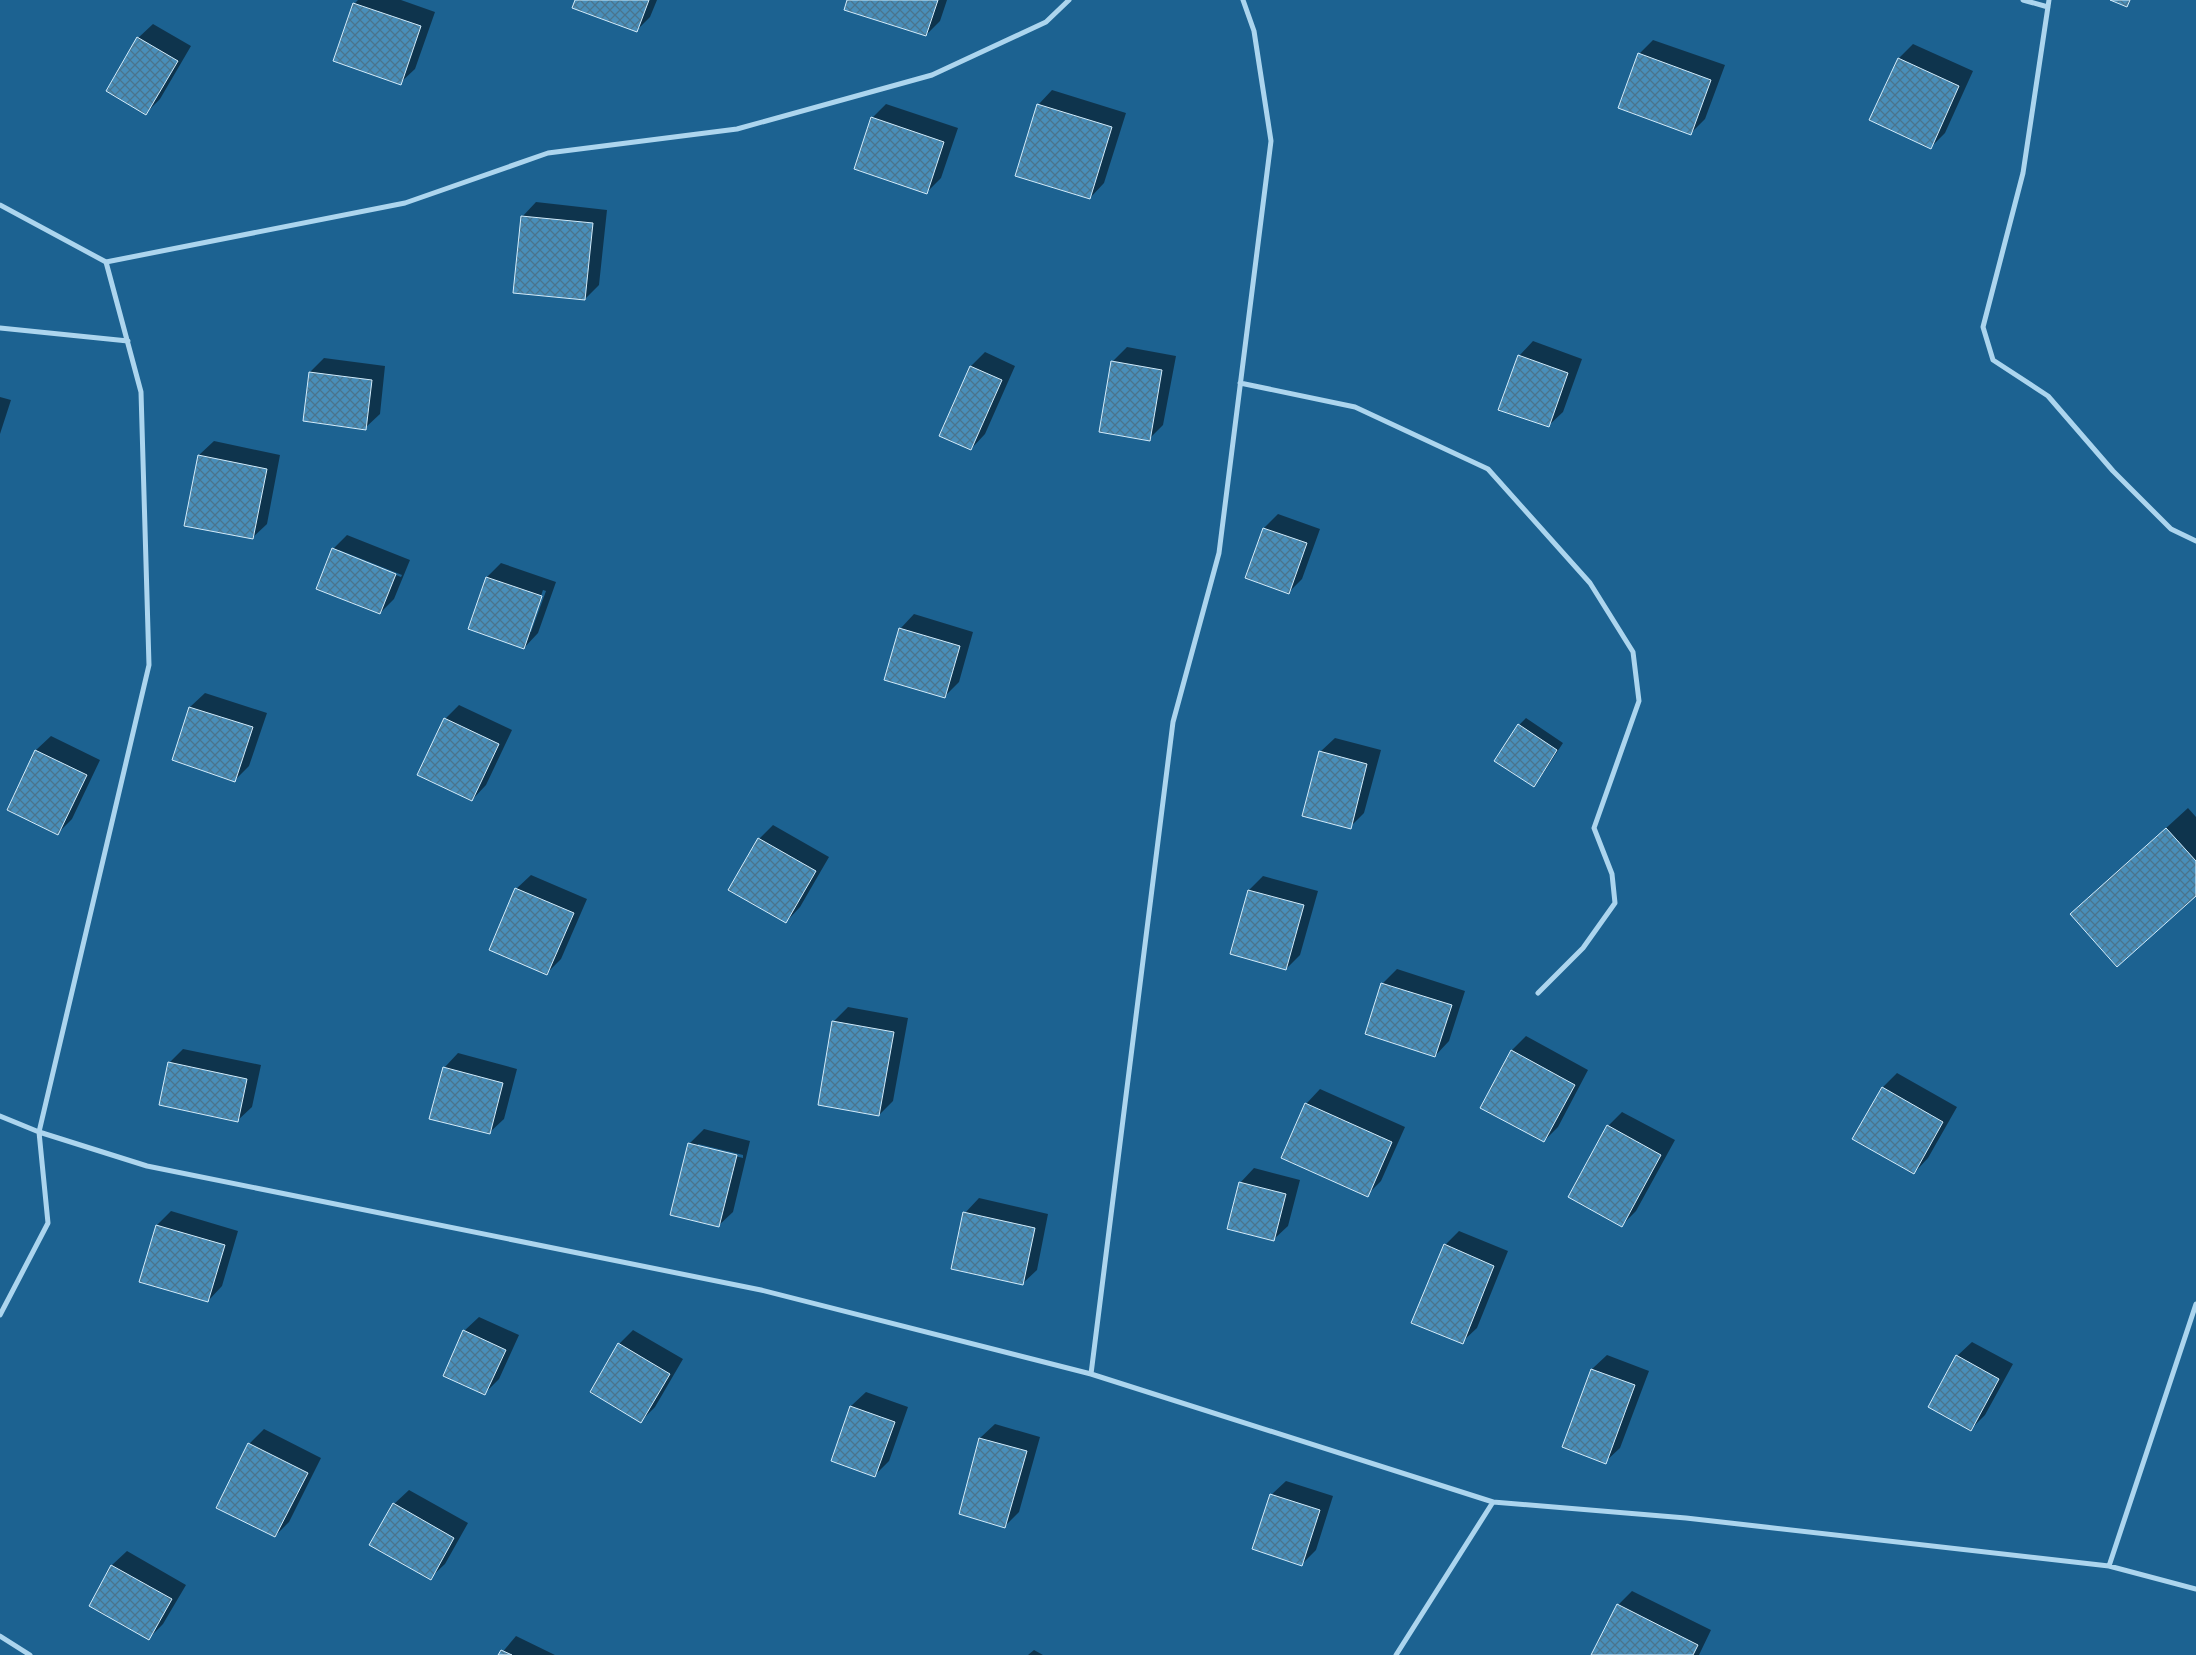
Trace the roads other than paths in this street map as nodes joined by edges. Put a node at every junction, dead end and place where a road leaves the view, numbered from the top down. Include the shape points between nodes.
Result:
1 (1069, 0) edge
2 (1243, 0) edge
3 (2023, 0) edge
4 (2049, 0) edge
5 (2048, 7) junction
6 (0, 206) edge
7 (106, 262) junction
8 (0, 328) edge
9 (128, 341) junction
10 (1240, 383) junction
11 (2196, 541) edge
12 (1538, 993) dead end
13 (0, 1116) edge
14 (38, 1132) junction
15 (2196, 1304) edge
16 (0, 1315) edge
17 (1091, 1374) junction
18 (1493, 1502) junction
19 (2109, 1566) junction
20 (2196, 1589) edge
21 (0, 1636) edge
22 (30, 1655) edge
23 (1396, 1655) edge

1 - 7 street via 1046,22 932,75 747,126 548,153 405,203
2 - 10 street via 1254,31 1271,141
3 - 5 street
4 - 5 street
5 - 11 street via 2023,173 1983,327 1988,348 1994,360 2048,396 2113,471 2171,529
6 - 7 street
7 - 9 street
8 - 9 street
9 - 14 street via 141,392 149,665
10 - 12 street via 1355,407 1488,469 1590,583 1633,652 1639,701 1594,828 1612,874 1615,903 1583,948
10 - 17 street via 1219,552 1173,722
13 - 14 street
14 - 16 street via 48,1223
14 - 17 street via 148,1166 761,1290
15 - 19 street
17 - 18 street
18 - 19 street via 1695,1519
18 - 23 street
19 - 20 street
21 - 22 street

